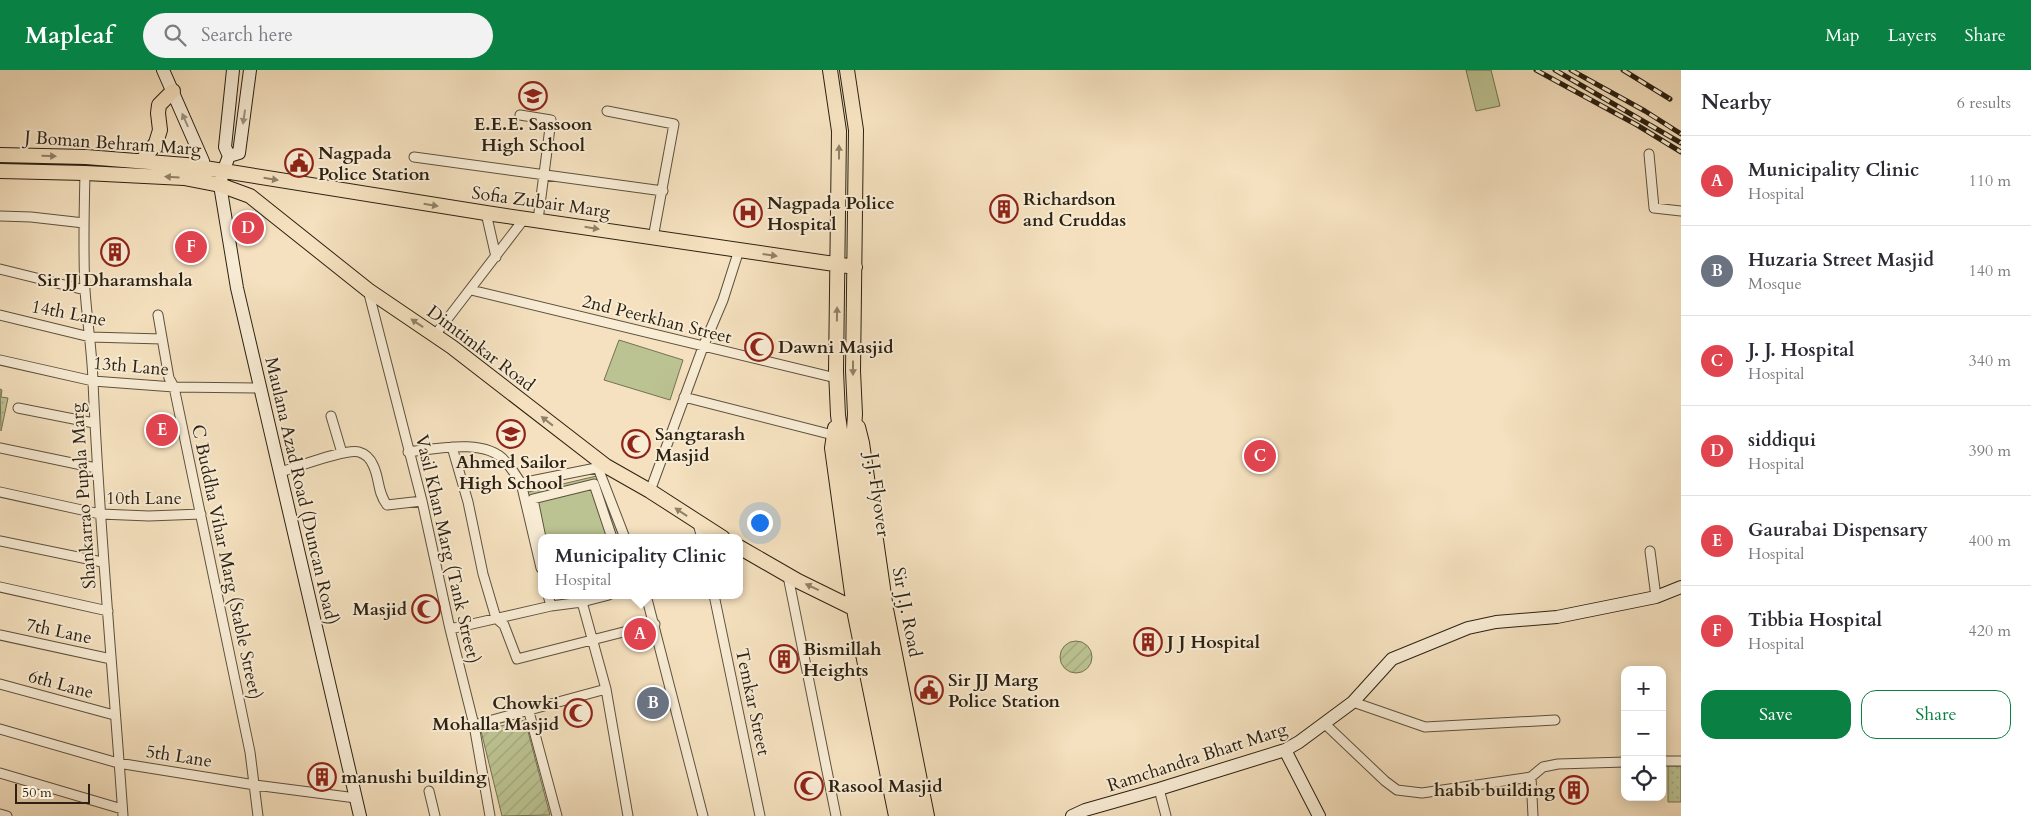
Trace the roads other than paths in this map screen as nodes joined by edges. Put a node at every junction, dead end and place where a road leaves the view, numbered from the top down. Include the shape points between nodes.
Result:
1 (163, 70) edge
2 (233, 70) edge
3 (250, 70) edge
4 (830, 70) edge
5 (847, 70) edge
6 (173, 92) junction
7 (607, 111) dead end
8 (520, 115) dead end
9 (1649, 154) dead end
10 (0, 155) edge
11 (229, 156) junction
12 (414, 157) dead end
13 (142, 161) junction
14 (0, 171) edge
15 (85, 173) junction
16 (205, 175) junction
17 (544, 176) junction
18 (221, 178) junction
19 (663, 191) junction
20 (1681, 211) edge
21 (486, 214) junction
22 (0, 216) edge
23 (531, 219) junction
24 (84, 223) junction
25 (653, 238) junction
26 (739, 250) junction
27 (496, 257) junction
28 (838, 265) junction
29 (855, 267) junction
30 (0, 269) edge
31 (85, 290) junction
32 (368, 290) junction
33 (471, 290) junction
34 (0, 315) edge
35 (158, 315) dead end
36 (435, 335) junction
37 (90, 337) junction
38 (162, 339) junction
39 (703, 346) junction
40 (0, 360) edge
41 (836, 378) junction
42 (93, 380) junction
43 (174, 387) junction
44 (260, 388) junction
45 (684, 397) junction
46 (18, 408) dead end
47 (855, 414) junction
48 (838, 415) junction
49 (331, 416) dead end
50 (94, 423) junction
51 (833, 436) junction
52 (452, 447) junction
53 (0, 448) edge
54 (408, 452) junction
55 (342, 453) junction
56 (602, 467) junction
57 (96, 468) junction
58 (280, 472) junction
59 (521, 484) junction
60 (650, 490) junction
61 (0, 492) edge
62 (422, 501) junction
63 (100, 514) junction
64 (201, 514) junction
65 (698, 524) junction
66 (540, 534) edge
67 (611, 534) edge
68 (624, 534) edge
69 (701, 534) edge
70 (716, 534) edge
71 (0, 541) edge
72 (743, 549) edge
73 (1650, 551) dead end
74 (538, 555) edge
75 (102, 562) junction
76 (788, 576) junction
77 (0, 586) edge
78 (1681, 587) edge
79 (1656, 597) junction
80 (549, 599) edge
81 (594, 599) edge
82 (647, 599) edge
83 (715, 599) edge
84 (582, 602) junction
85 (864, 602) junction
86 (551, 606) junction
87 (108, 611) junction
88 (496, 618) junction
89 (655, 624) junction
90 (450, 629) junction
91 (0, 635) edge
92 (594, 640) junction
93 (111, 659) junction
94 (0, 684) edge
95 (606, 689) junction
96 (1353, 702) junction
97 (529, 712) junction
98 (114, 715) junction
99 (1555, 720) dead end
100 (1325, 724) junction
101 (474, 725) junction
102 (0, 729) edge
103 (1285, 750) junction
104 (1666, 761) edge
105 (1681, 761) edge
106 (1621, 762) edge
107 (118, 763) junction
108 (0, 772) edge
109 (1531, 777) junction
110 (255, 785) junction
111 (1159, 789) junction
112 (429, 792) dead end
113 (356, 798) junction
114 (123, 812) edge
115 (0, 814) edge
116 (7, 816) edge
117 (258, 816) edge
118 (360, 816) edge
119 (435, 816) edge
120 (490, 816) edge
121 (557, 816) edge
122 (628, 816) edge
123 (703, 816) edge
124 (760, 816) edge
125 (836, 816) edge
126 (896, 816) edge
127 (906, 816) edge
128 (917, 816) edge
129 (927, 816) edge
130 (1072, 816) edge
131 (1166, 816) edge
132 (1319, 816) edge
133 (1533, 816) edge

1 - 6 street
2 - 11 street via 225,147
3 -> 11 street via 239,153
28 -> 4 main road via 839,131
5 - 29 main road via 856,130
6 - 13 main road via 159,105 160,130 156,142
16 -> 6 street via 203,160
7 - 19 street via 674,124
8 - 17 street via 551,120
9 - 20 street via 1654,208
10 -> 13 main road, J Boman Behram Marg
11 - 18 street
12 - 17 street
13 - 16 main road, J Boman Behram Marg via 186,165
14 - 15 main road, J Boman Behram Marg
16 -> 15 main road, J Boman Behram Marg via 184,178
15 - 24 street, Shankarrao Pupala Marg
16 - 18 main road, J Boman Behram Marg
17 - 19 street
17 - 23 street
18 -> 21 main road, Sofia Zubair Marg
18 - 32 main road, Dimtimkar Road via 250,196
18 - 44 street, Maulana Azad Road (Duncan Road) via 237,288
19 - 25 street
21 - 23 main road, Sofia Zubair Marg
21 - 27 street
22 - 24 street
23 -> 25 main road, Sofia Zubair Marg
23 - 27 street
24 - 31 street, Shankarrao Pupala Marg
25 - 26 main road, Sofia Zubair Marg
26 -> 28 main road, Sofia Zubair Marg
26 - 39 street via 723,300
27 - 33 street
28 - 29 main road, Sofia Zubair Marg
41 -> 28 main road
29 -> 47 main road via 852,371
30 - 31 street
31 - 37 street, Shankarrao Pupala Marg
36 -> 32 main road, Dimtimkar Road
32 - 54 street, Vasil Khan Marg (Tank Street)
33 - 36 street
33 - 39 street, 2nd Peerkhan Street
34 - 37 street, 14th Lane
35 - 38 street, C Buddha Vihar Marg (Stable Street)
56 -> 36 main road, Dimtimkar Road
37 - 38 street, 14th Lane
37 - 42 street, Shankarrao Pupala Marg
38 - 43 street, C Buddha Vihar Marg (Stable Street) via 169,378
39 - 41 street, 2nd Peerkhan Street
39 - 45 street
40 - 42 street, 13th Lane
41 - 48 main road
42 - 43 street, 13th Lane
42 - 50 street, Shankarrao Pupala Marg
43 - 44 street, 13th Lane
43 - 64 street, C Buddha Vihar Marg (Stable Street)
44 - 58 street, Maulana Azad Road (Duncan Road)
45 - 51 street
45 - 60 street
46 - 50 street
47 - 85 main road, J.J. Flyover via 853,445
47 - 129 main road, Sir J.J. Road via 886,609
48 - 51 main road
48 - 85 main road
49 - 55 street
50 - 57 street, Shankarrao Pupala Marg
51 - 85 main road via 832,448
52 - 54 street
52 - 59 street via 489,450 505,460
52 - 88 street
53 - 57 street
54 - 62 street, Vasil Khan Marg (Tank Street)
55 - 58 street
55 - 62 street via 357,451 367,455 374,466 380,496 387,505
56 - 59 street
56 - 60 main road, Dimtimkar Road
56 - 68 street
57 - 63 street, Shankarrao Pupala Marg
58 - 113 street, Maulana Azad Road (Duncan Road)
59 - 74 street
65 -> 60 main road, Dimtimkar Road
61 - 63 street, 10th Lane
62 - 90 street, Vasil Khan Marg (Tank Street)
63 - 64 street, 10th Lane
63 - 75 street, Shankarrao Pupala Marg
64 - 110 street, C Buddha Vihar Marg (Stable Street)
65 - 69 street
65 - 70 main road, Dimtimkar Road
66 - 67 street via 534,499 594,484
71 - 75 street
72 - 76 main road
73 - 79 street
75 - 87 street, Shankarrao Pupala Marg
85 -> 76 main road
76 - 125 street
77 - 87 street
78 - 79 street, Ramchandra Bhatt Marg
79 - 96 street, Ramchandra Bhatt Marg via 1557,617 1496,622 1468,628 1392,659
80 - 86 street
81 - 84 street
82 - 89 street
83 - 124 street, Temkar Street
84 - 86 street
84 - 92 street
85 - 126 main road
85 - 127 main road
85 - 128 main road, J.J. Flyover
86 - 88 street
87 - 93 street, Shankarrao Pupala Marg
88 - 90 street
88 - 92 street via 504,625 517,659
89 - 92 street
89 - 123 street
90 - 101 street, Vasil Khan Marg (Tank Street)
91 - 93 street, 7th Lane
92 - 95 street
93 - 98 street, Shankarrao Pupala Marg
94 - 98 street, 6th Lane
95 - 97 street
95 - 122 street
96 - 99 street via 1425,726
96 - 100 street, Ramchandra Bhatt Marg
97 - 101 street
97 - 121 street
98 - 107 street, Shankarrao Pupala Marg
100 - 103 street, Ramchandra Bhatt Marg
100 - 109 street via 1397,790 1422,793
101 - 120 street, Vasil Khan Marg (Tank Street)
102 - 107 street, 5th Lane
103 - 111 street, Ramchandra Bhatt Marg
103 - 132 street
104 - 105 street
106 - 109 street via 1558,764 1543,767
107 - 110 street, 5th Lane
107 - 114 street, Shankarrao Pupala Marg
108 - 114 street
109 - 133 street
110 - 113 street, 5th Lane
110 - 117 street, C Buddha Vihar Marg (Stable Street)
111 - 130 street, Ramchandra Bhatt Marg
111 - 131 street
112 - 119 street
113 - 118 street, Maulana Azad Road (Duncan Road)
115 - 116 street

